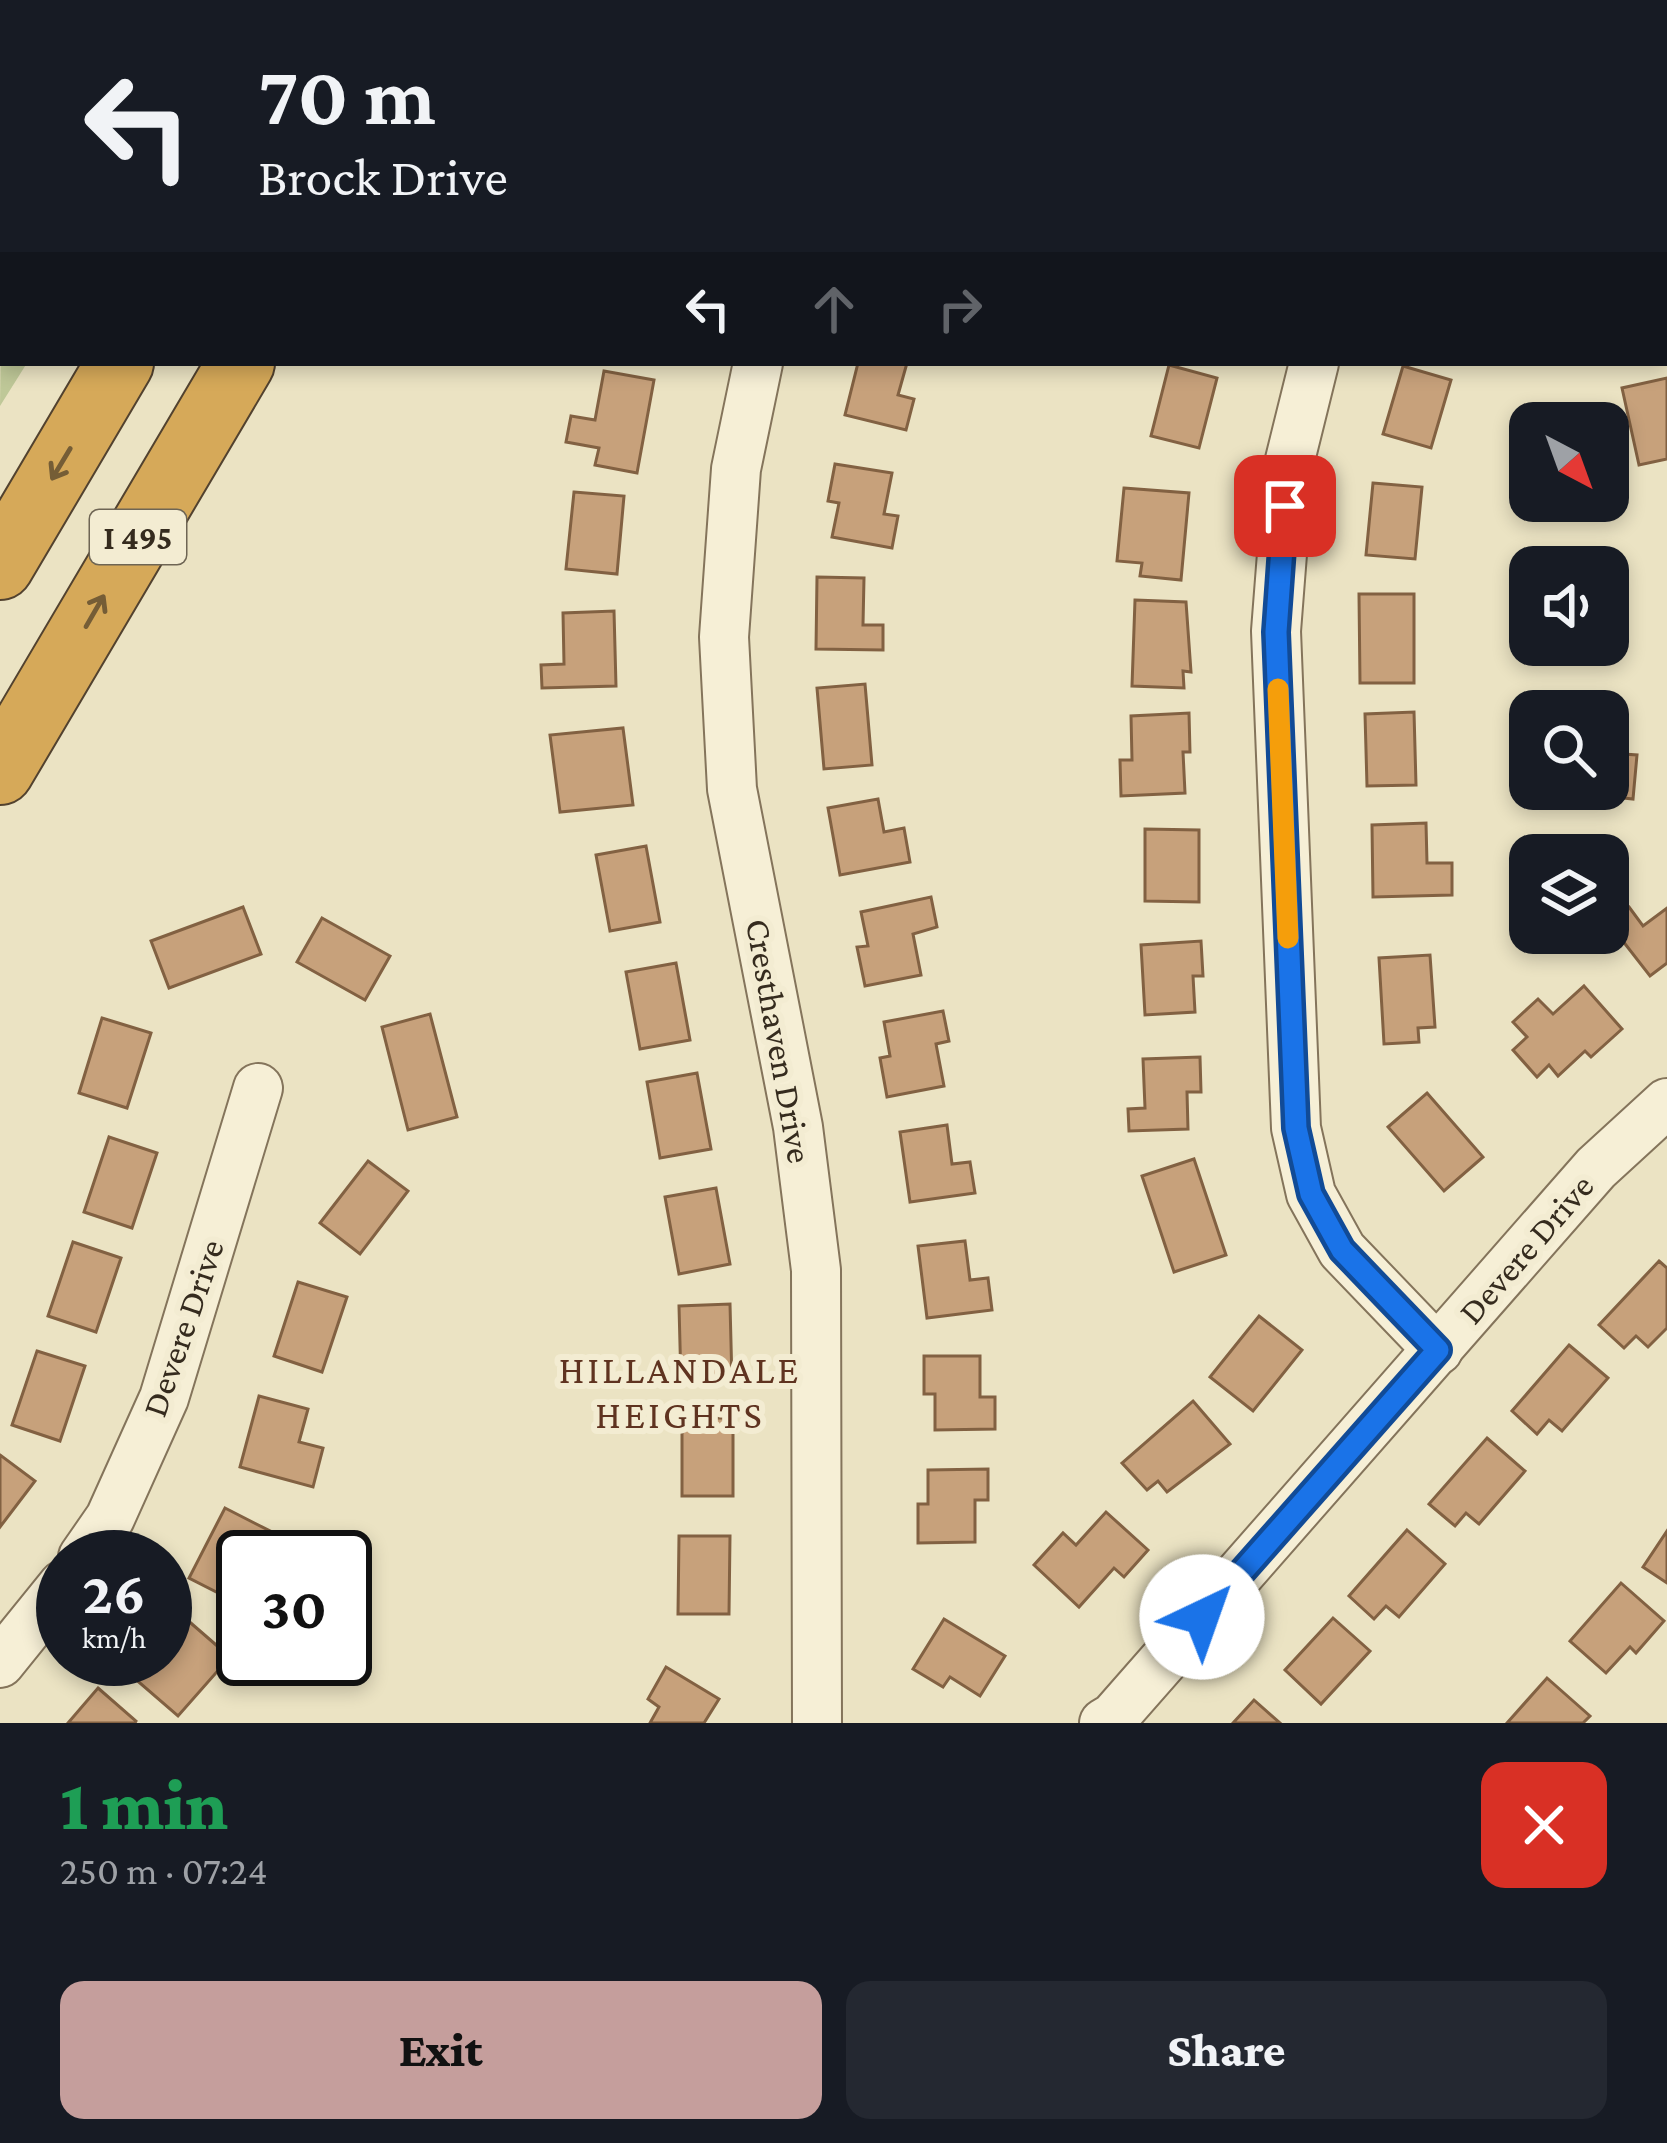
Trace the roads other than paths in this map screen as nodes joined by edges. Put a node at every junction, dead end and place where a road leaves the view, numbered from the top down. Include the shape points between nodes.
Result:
1 (118, 366) edge
2 (239, 366) edge
3 (757, 366) edge
4 (1313, 366) edge
5 (0, 566) edge
6 (0, 771) edge
7 (259, 1088) dead end
8 (1667, 1103) edge
9 (1438, 1350) junction
10 (102, 1530) edge
11 (36, 1619) edge
12 (0, 1664) edge
13 (818, 1723) edge
14 (1104, 1723) edge

1 -> 5 highway, I 495
6 -> 2 highway, I 495
3 - 13 street, Cresthaven Drive via 736,469 724,637 732,789 798,1126 816,1270
4 - 9 street via 1288,464 1276,632 1296,1128 1311,1194 1342,1250
7 - 10 street, Devere Drive via 164,1398
8 - 9 street, Devere Drive via 1596,1168
9 - 14 street, Devere Drive
11 - 12 street

